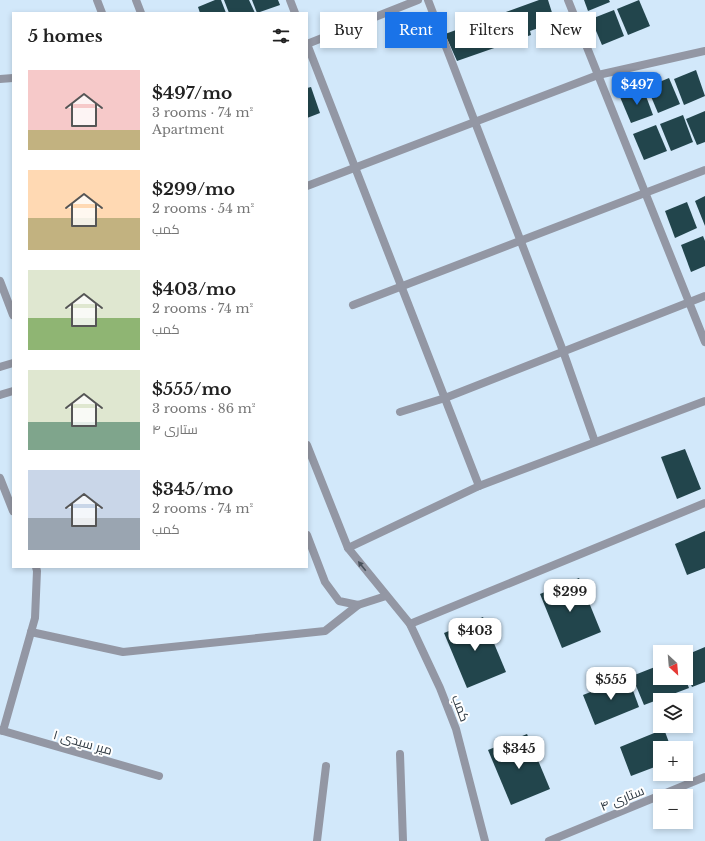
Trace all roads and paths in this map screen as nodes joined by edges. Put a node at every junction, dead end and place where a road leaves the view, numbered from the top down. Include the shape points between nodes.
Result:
1 (98, 0) edge
2 (136, 0) edge
3 (290, 0) edge
4 (418, 0) edge
5 (428, 0) edge
6 (568, 0) edge
7 (102, 12) edge
8 (141, 12) edge
9 (295, 12) edge
10 (308, 44) edge
11 (308, 47) edge
12 (705, 51) edge
13 (598, 75) junction
14 (12, 78) edge
15 (0, 79) edge
16 (475, 122) junction
17 (355, 168) junction
18 (705, 170) edge
19 (308, 186) edge
20 (645, 192) junction
21 (520, 240) junction
22 (0, 281) edge
23 (401, 285) junction
24 (705, 296) edge
25 (689, 302) junction
26 (353, 305) dead end
27 (12, 312) edge
28 (705, 342) edge
29 (563, 351) junction
30 (12, 363) edge
31 (0, 367) edge
32 (12, 391) edge
33 (0, 395) edge
34 (445, 398) junction
35 (705, 401) edge
36 (400, 412) dead end
37 (596, 442) junction
38 (308, 447) edge
39 (0, 478) edge
40 (479, 486) junction
41 (705, 502) edge
42 (12, 508) edge
43 (308, 538) edge
44 (348, 548) junction
45 (36, 568) edge
46 (386, 596) junction
47 (358, 605) junction
48 (410, 624) junction
49 (31, 632) junction
50 (2, 730) edge
51 (400, 754) dead end
52 (326, 766) dead end
53 (159, 776) dead end
54 (705, 776) edge
55 (317, 841) edge
56 (403, 841) edge
57 (484, 841) edge
58 (549, 841) edge

1 - 7 street
2 - 8 street
3 - 9 street
4 - 10 street
5 - 16 street
6 - 13 street
11 - 17 street
12 - 13 street
13 - 16 street
13 - 20 street
14 - 15 street
16 - 17 street
16 - 21 street
17 - 19 street
17 - 23 street
18 - 20 street
20 - 21 street
20 - 25 street
21 - 23 street
21 - 29 street
22 - 27 street
23 - 26 street
23 - 34 street
24 - 25 street
25 - 28 street
25 - 29 street
29 - 34 street
29 - 37 street
30 - 31 street
32 - 33 street
34 - 36 street
34 - 40 street
35 - 37 street
37 - 40 street
38 - 44 street, کمب
39 - 42 street
40 - 44 street
41 - 48 street
43 - 47 street via 325,582 339,601
46 -> 44 street, کمب
45 - 49 street via 35,618
46 - 47 street
46 - 48 street, کمب
47 - 49 street via 325,631 123,652
48 - 57 street, کمب via 456,729
49 - 50 street
50 - 53 street, میر سیدی ۱
51 - 56 street
52 - 55 street
54 - 58 street, ستاری ۴

